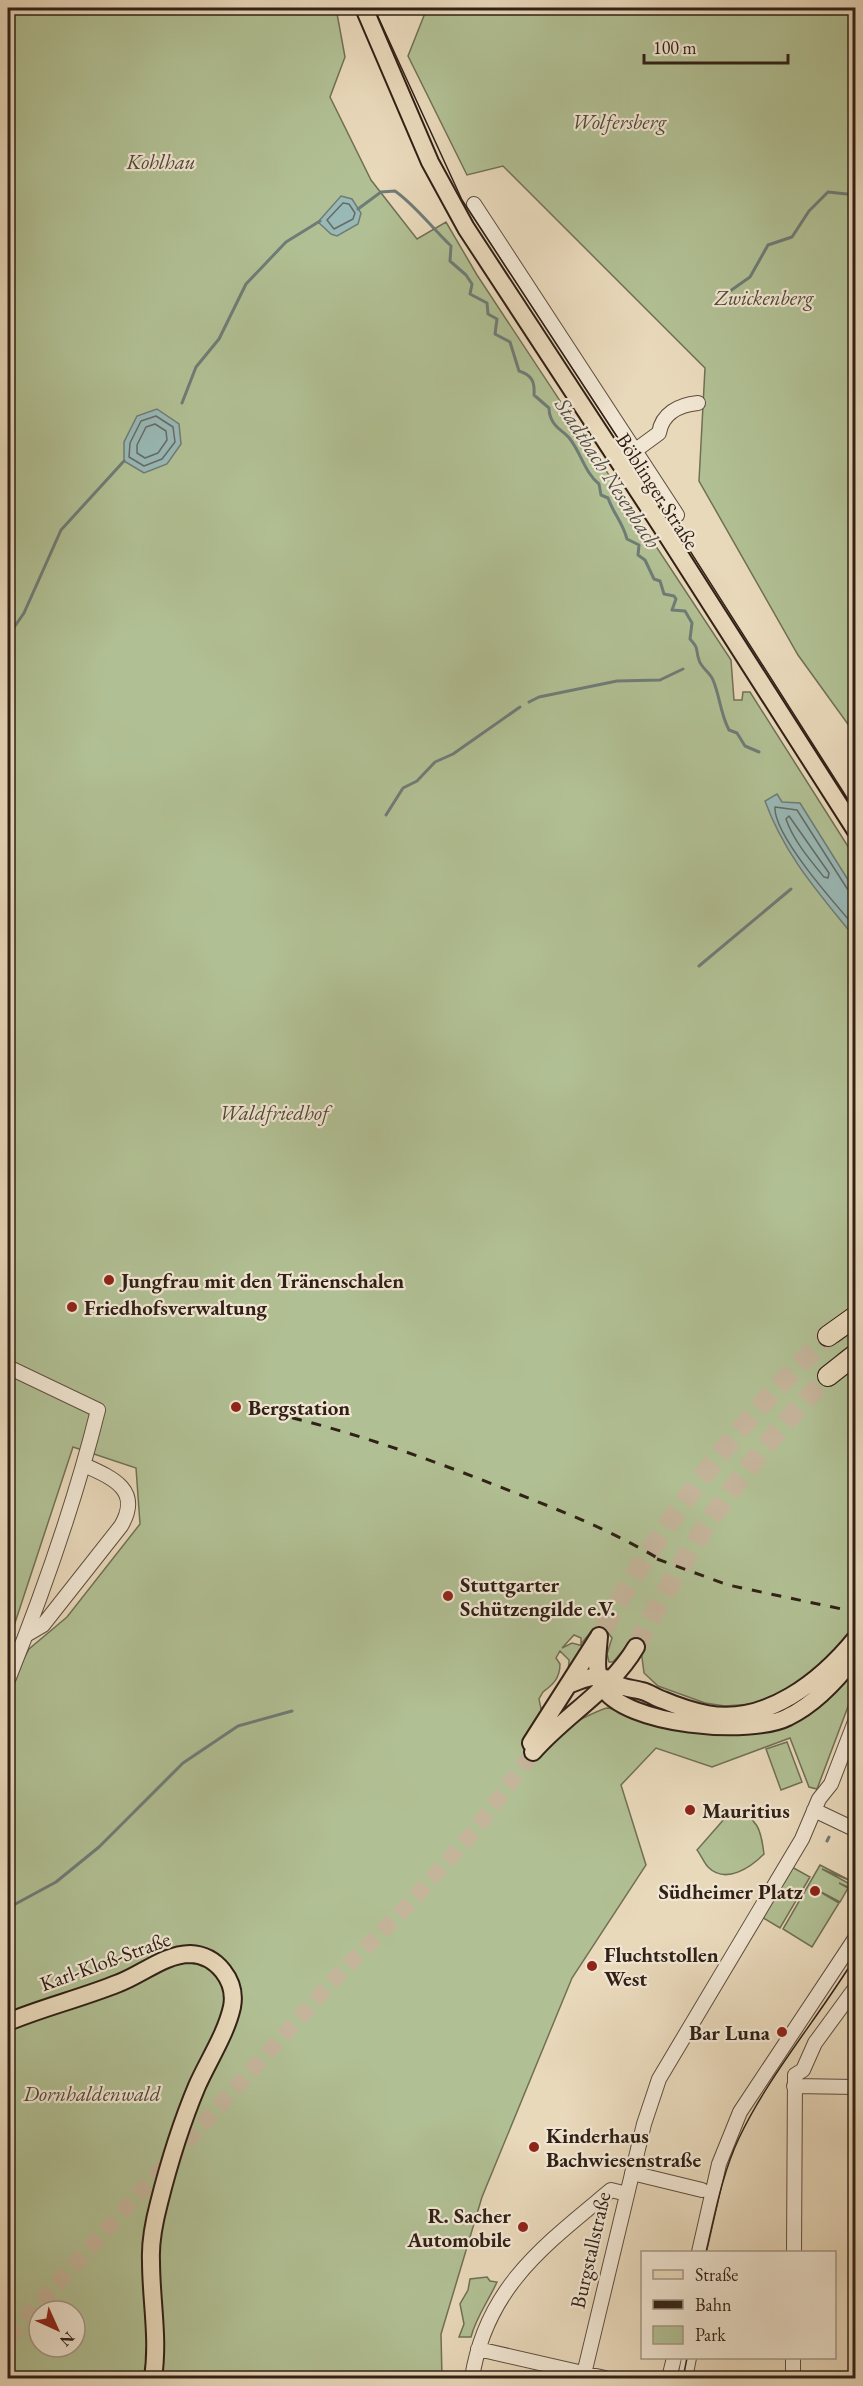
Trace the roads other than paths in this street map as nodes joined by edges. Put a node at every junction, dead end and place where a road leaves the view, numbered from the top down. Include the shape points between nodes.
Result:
1 (364, 8) edge
2 (430, 162) junction
3 (474, 204) dead end
4 (479, 248) junction
5 (500, 252) junction
6 (496, 272) junction
7 (698, 403) dead end
8 (610, 448) junction
9 (632, 452) junction
10 (677, 515) dead end
11 (855, 831) edge
12 (855, 843) edge
13 (855, 1316) edge
14 (828, 1336) tunnel mouth
15 (855, 1354) edge
16 (8, 1367) edge
17 (828, 1376) tunnel mouth
18 (84, 1465) junction
19 (26, 1635) junction
20 (855, 1638) edge
21 (855, 1655) edge
22 (8, 1680) edge
23 (604, 1681) junction
24 (568, 1684) junction
25 (644, 1691) junction
26 (621, 1704) junction
27 (577, 1710) junction
28 (855, 1719) edge
29 (814, 1810) junction
30 (855, 1830) edge
31 (855, 1937) edge
32 (855, 1987) edge
33 (8, 2022) edge
34 (772, 2062) junction
35 (794, 2080) junction
36 (855, 2087) edge
37 (632, 2173) junction
38 (702, 2190) dead end
39 (627, 2194) junction
40 (699, 2251) edge
41 (794, 2251) edge
42 (478, 2349) junction
43 (674, 2359) edge
44 (689, 2359) edge
45 (793, 2359) edge
46 (584, 2376) edge
47 (153, 2379) edge
48 (472, 2379) edge
49 (605, 2379) edge
50 (669, 2379) edge
51 (686, 2379) edge
52 (793, 2379) edge

1 - 2 main road, Böblinger Straße
2 - 4 main road, Böblinger Straße
2 - 12 main road, Böblinger Straße via 432,176 461,231
3 - 5 street, Böblinger Straße
4 - 5 street
4 - 6 main road, Böblinger Straße
5 - 6 street
5 - 9 street, Böblinger Straße
6 - 8 main road, Böblinger Straße
7 - 9 street, Böblinger Straße via 675,409 661,421 659,434
8 - 9 street
8 - 11 main road, Böblinger Straße
9 - 10 street, Böblinger Straße
13 - 14 highway
15 - 17 highway
16 - 18 street via 98,1410
18 - 19 street
18 - 19 street via 116,1479 125,1491 129,1511 43,1626
19 - 22 street
20 - 25 main road via 807,1686 749,1711 707,1714
21 - 26 main road via 819,1696 772,1723 731,1727 695,1724
23 - 24 main road
23 - 24 main road via 601,1633
23 - 25 main road
23 - 25 main road via 635,1649 633,1677
23 - 26 main road
23 - 27 main road
24 - 27 main road via 531,1750
26 - 27 main road
28 - 29 street, Burgstallstraße via 831,1784
29 - 30 street
29 - 37 street, Burgstallstraße via 802,1839 663,2072
31 - 34 street
32 - 35 street
33 - 47 main road, Karl-Kloß-Straße via 119,1983 176,1956 190,1954 208,1959 229,1981 231,2012 192,2097 154,2225
34 - 35 street
34 - 40 street via 732,2129 719,2164
35 - 36 street
35 - 41 street
37 - 38 street
37 - 39 street, Burgstallstraße
39 - 42 street via 611,2190 531,2258 502,2295
39 - 46 street, Burgstallstraße
42 - 46 street
42 - 48 street
43 - 50 street
44 - 51 street
45 - 52 street
46 - 49 street

